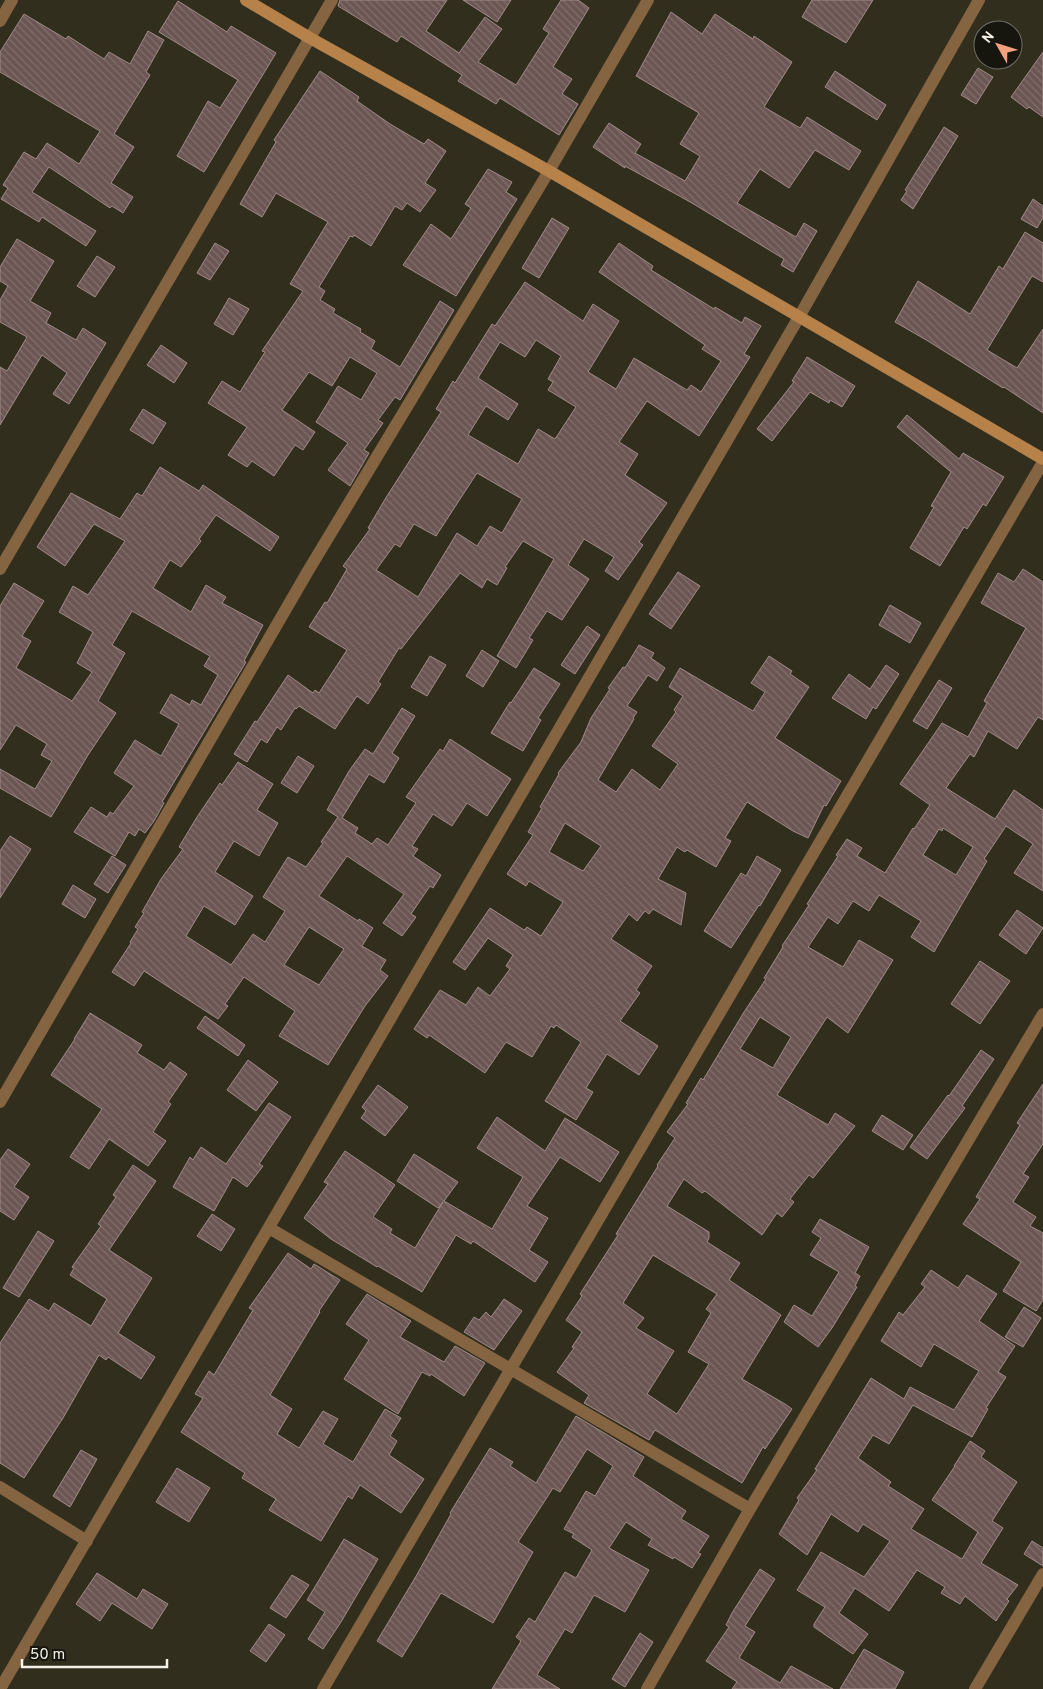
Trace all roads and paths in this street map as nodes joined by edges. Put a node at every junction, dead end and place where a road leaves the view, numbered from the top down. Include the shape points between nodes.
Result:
1 (12, 0) edge
2 (246, 0) edge
3 (332, 0) edge
4 (648, 0) edge
5 (979, 0) edge
6 (0, 21) edge
7 (310, 38) junction
8 (549, 171) junction
9 (799, 317) junction
10 (1043, 460) edge
11 (0, 569) edge
12 (1043, 1014) edge
13 (0, 1102) edge
14 (270, 1228) junction
15 (511, 1369) junction
16 (0, 1487) edge
17 (750, 1509) junction
18 (87, 1541) junction
19 (1043, 1574) edge
20 (0, 1689) edge
21 (323, 1689) edge
22 (647, 1689) edge
23 (976, 1689) edge

1 - 6 street
2 - 7 main road
3 - 7 street
4 - 8 street
5 - 9 street
7 - 8 main road
7 - 11 street
8 - 9 main road
8 - 13 street via 308,571
9 - 10 main road
9 - 14 street
10 - 15 street
12 - 17 street
14 - 15 street
14 - 18 street
15 - 17 street
15 - 21 street
16 - 18 street
17 - 22 street
18 - 20 street
19 - 23 street

